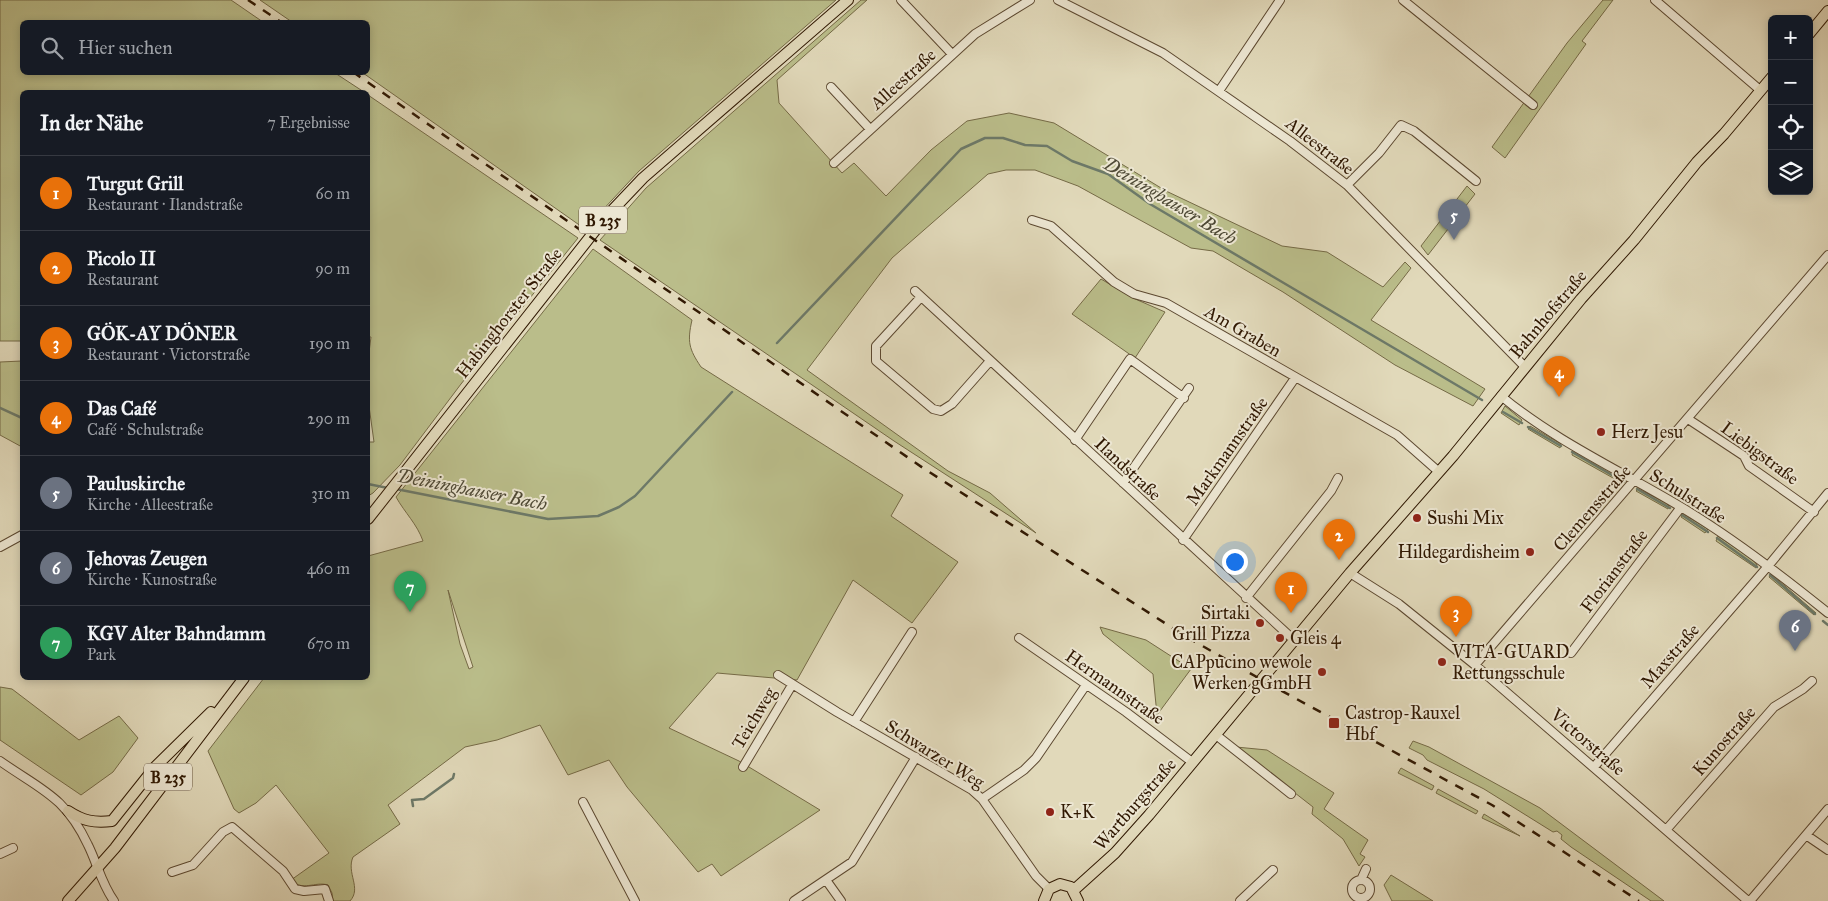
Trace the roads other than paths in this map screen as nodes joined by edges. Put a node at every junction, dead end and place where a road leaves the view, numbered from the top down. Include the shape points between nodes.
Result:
1 (848, 0) edge
2 (902, 0) edge
3 (1030, 0) edge
4 (1058, 0) edge
5 (1280, 0) edge
6 (1403, 0) edge
7 (1655, 0) edge
8 (1828, 11) edge
9 (1813, 29) edge
10 (952, 54) junction
11 (1768, 81) edge
12 (831, 86) dead end
13 (1760, 90) junction
14 (1219, 92) junction
15 (1534, 105) dead end
16 (870, 129) junction
17 (834, 163) dead end
18 (1476, 181) dead end
19 (1347, 185) junction
20 (1032, 220) dead end
21 (1828, 255) edge
22 (990, 361) junction
23 (1525, 367) junction
24 (1295, 378) junction
25 (1189, 388) dead end
26 (1500, 396) junction
27 (1184, 398) junction
28 (1688, 418) junction
29 (1075, 440) junction
30 (1438, 472) junction
31 (1338, 478) dead end
32 (1635, 481) junction
33 (1123, 483) junction
34 (1828, 493) edge
35 (1682, 507) junction
36 (1814, 512) junction
37 (370, 517) edge
38 (20, 536) edge
39 (1183, 540) junction
40 (0, 547) edge
41 (1768, 565) junction
42 (1350, 573) junction
43 (1246, 598) junction
44 (1828, 614) edge
45 (912, 632) dead end
46 (1019, 638) dead end
47 (1295, 641) junction
48 (1571, 653) dead end
49 (1475, 665) junction
50 (778, 675) dead end
51 (242, 680) edge
52 (1812, 681) dead end
53 (792, 685) junction
54 (1086, 685) junction
55 (237, 686) junction
56 (854, 722) junction
57 (1216, 735) junction
58 (916, 757) junction
59 (0, 761) edge
60 (1192, 762) junction
61 (742, 767) dead end
62 (1594, 767) junction
63 (1291, 794) dead end
64 (982, 799) junction
65 (583, 802) dead end
66 (1828, 809) edge
67 (68, 811) junction
68 (1666, 830) junction
69 (1806, 835) junction
70 (13, 848) dead end
71 (1828, 850) edge
72 (0, 854) edge
73 (98, 867) junction
74 (1366, 869) dead end
75 (1273, 870) dead end
76 (172, 872) dead end
77 (826, 880) junction
78 (1361, 880) junction
79 (1049, 889) junction
80 (1074, 890) junction
81 (1357, 899) edge
82 (68, 901) edge
83 (114, 901) edge
84 (329, 901) edge
85 (635, 901) edge
86 (794, 901) edge
87 (841, 901) edge
88 (1044, 901) edge
89 (1078, 901) edge
90 (1240, 901) edge
91 (1749, 901) edge

1 - 37 main road, Habinghorster Straße / B 235 via 643,178 605,218
2 - 10 street
3 - 10 street, Alleestraße via 983,29
4 - 14 street, Alleestraße via 1157,49
5 - 14 street
6 - 15 street
7 - 13 street
8 - 9 main road
10 - 16 street, Alleestraße
11 - 13 main road, Bahnhofstraße
12 - 16 street, Alleestraße
13 - 23 main road, Bahnhofstraße
14 - 19 street, Alleestraße via 1290,140
16 - 17 street, Alleestraße
18 - 19 street via 1401,125 1379,154
19 - 23 street, Alleestraße
20 - 24 street, Am Graben via 1050,226 1114,282 1134,294 1166,303
21 - 28 street, Clemensstraße
22 - 22 street, Ilandstraße via 918,294 876,346 876,361 932,409 941,412
22 - 29 street, Ilandstraße
23 - 26 main road, Bahnhofstraße
24 - 30 street, Am Graben via 1397,435
24 - 39 street, Markmannstraße
25 - 27 street
26 - 30 main road, Bahnhofstraße
26 - 32 street, Schulstraße via 1530,420
27 - 29 street via 1130,358
27 - 33 street
28 - 32 street, Clemensstraße
28 - 36 street, Liebigstraße via 1744,456 1749,466
29 - 33 street, Ilandstraße
30 - 42 main road, Bahnhofstraße
31 - 43 street
32 - 35 street, Schulstraße
32 - 49 street, Clemensstraße
33 - 39 street, Ilandstraße
34 - 36 street
35 - 41 street, Schulstraße
35 - 48 street, Florianstraße
36 - 41 street
38 - 40 street
39 - 43 street, Ilandstraße
41 - 44 street, Schulstraße
41 - 62 street, Maxstraße
42 - 47 main road, Bahnhofstraße
42 - 49 street, Victorstraße via 1405,608
43 - 47 street, Ilandstraße
45 - 56 street
46 - 54 street, Hermannstraße
47 - 57 main road, Wartburgstraße
49 - 62 street, Victorstraße
50 - 53 street, Schwarzer Weg
51 - 55 main road, B 235
52 - 68 street, Kunostraße via 1774,707
53 - 56 street, Schwarzer Weg
53 - 61 street, Teichweg
54 - 60 street, Hermannstraße
54 - 64 street via 1036,758
55 - 67 main road via 156,767 112,820 83,820
55 - 73 main road, B 235
56 - 58 street, Schwarzer Weg
57 - 60 main road, Wartburgstraße
57 - 63 street
58 - 64 street, Schwarzer Weg
58 - 77 street via 859,854
59 - 67 street via 46,790
60 - 80 main road, Wartburgstraße via 1115,853
62 - 68 street, Victorstraße
64 - 79 street, Schwarzer Weg via 1036,876
65 - 85 street
66 - 69 street
67 - 73 street
68 - 91 street, Victorstraße
69 - 71 street
69 - 91 street
70 - 72 street
73 - 82 main road, B 235
73 - 83 street
74 - 78 street
75 - 90 street
76 - 84 street via 192,865 223,832 232,827 283,871 295,889 324,890
77 - 86 street
77 - 87 street
78 - 81 street via 1352,887 1352,894
78 - 81 street via 1369,884 1370,893
79 - 80 main road via 1056,884 1064,884
79 - 88 main road
80 - 89 main road

